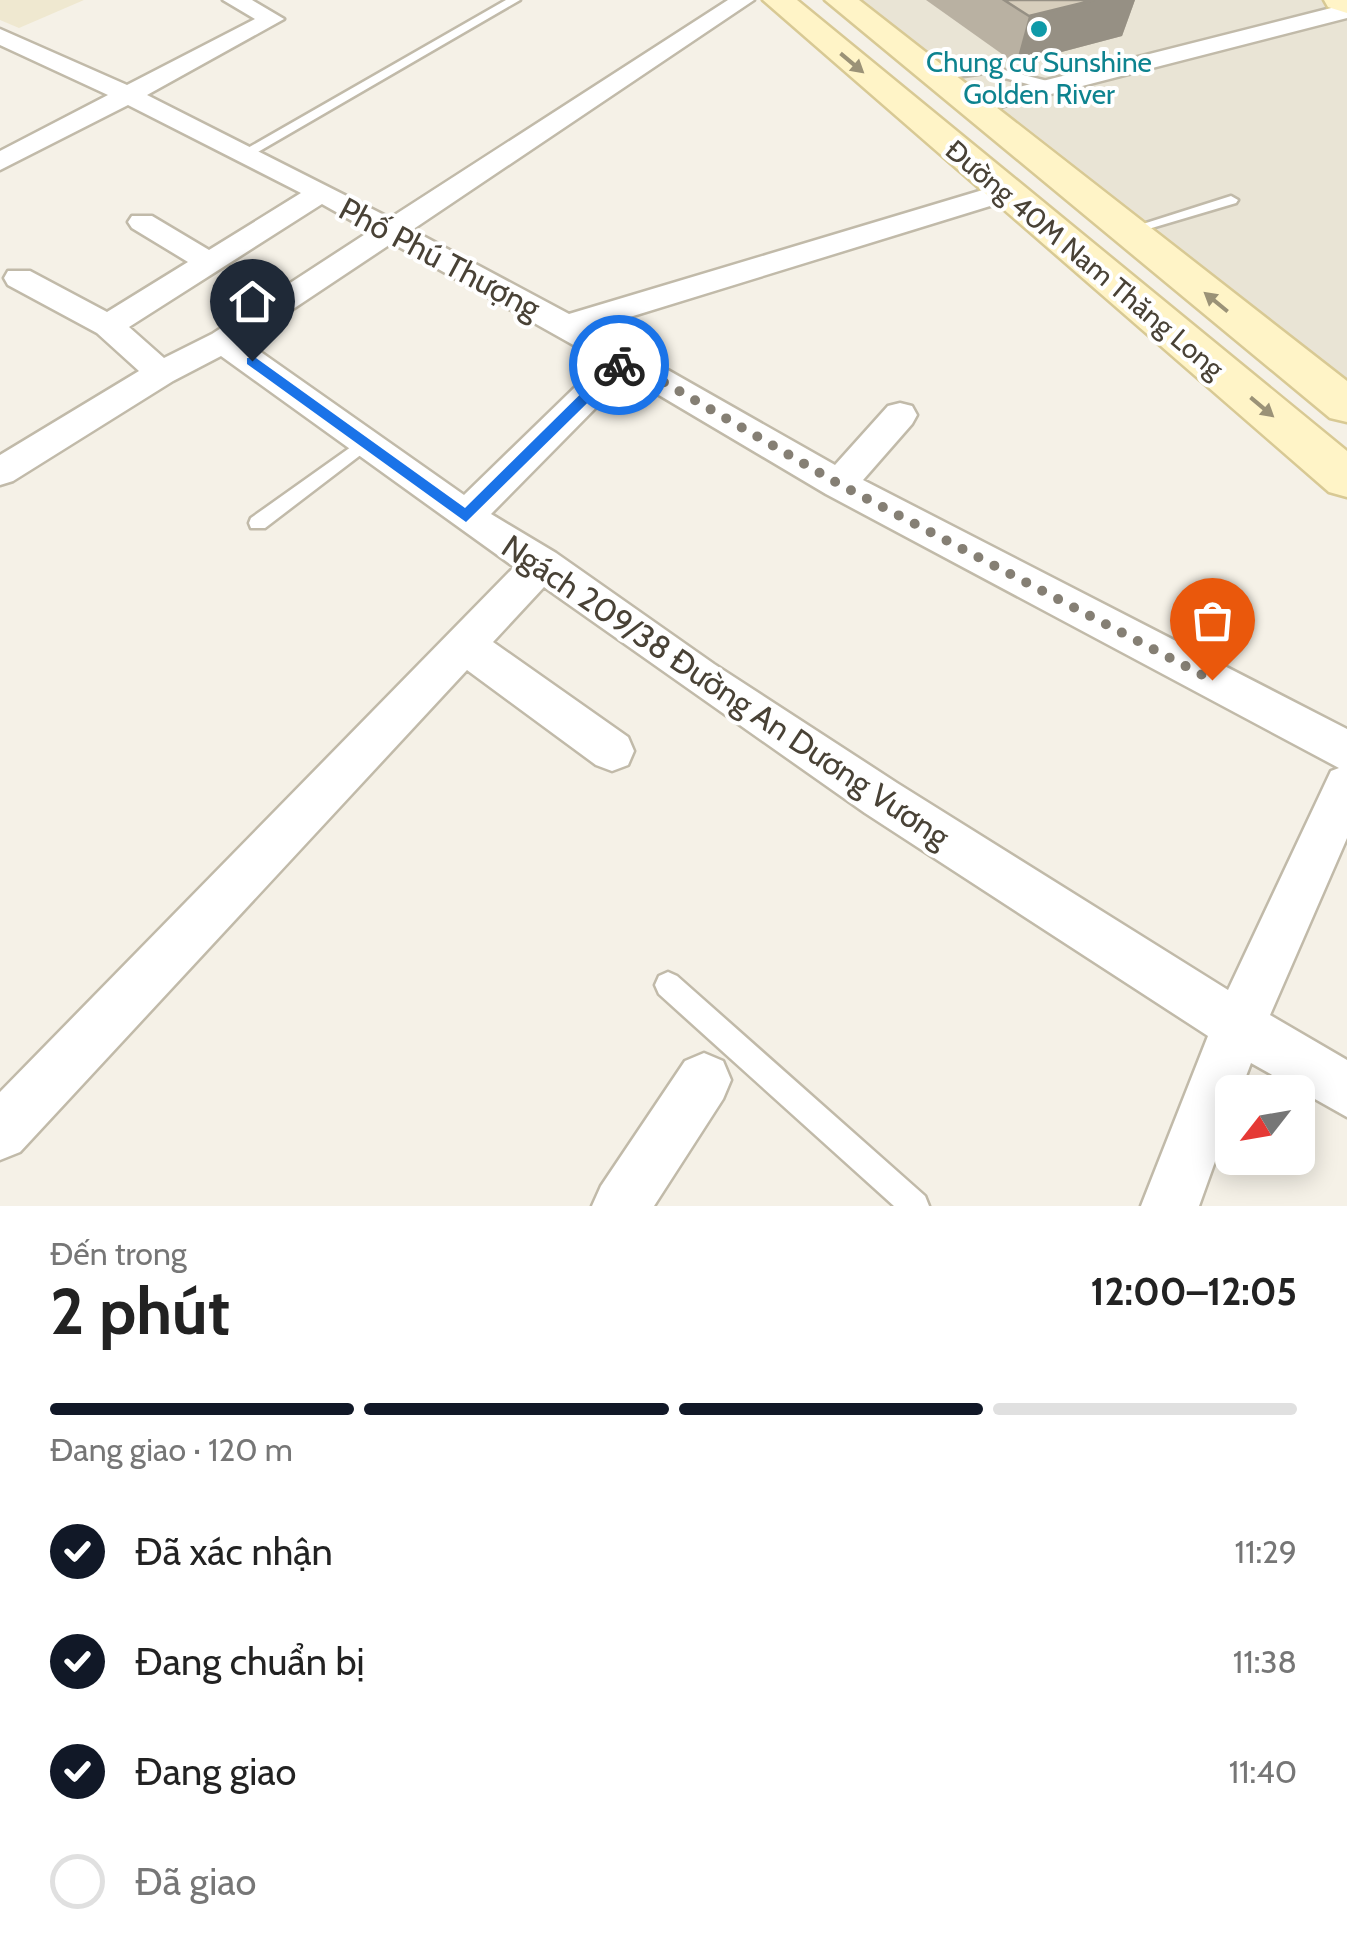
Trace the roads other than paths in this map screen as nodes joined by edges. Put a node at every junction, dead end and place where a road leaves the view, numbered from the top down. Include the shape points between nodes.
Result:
1 (234, 0) edge
2 (514, 0) edge
3 (743, 0) edge
4 (778, 0) edge
5 (840, 0) edge
6 (1339, 0) edge
7 (1347, 8) edge
8 (0, 36) edge
9 (935, 76) junction
10 (1051, 86) junction
11 (130, 96) junction
12 (973, 106) junction
13 (920, 120) junction
14 (246, 153) junction
15 (0, 162) edge
16 (1006, 192) junction
17 (320, 193) junction
18 (1231, 200) dead end
19 (142, 222) dead end
20 (1128, 231) junction
21 (386, 232) junction
22 (210, 263) junction
23 (19, 278) dead end
24 (108, 326) junction
25 (566, 326) junction
26 (223, 341) junction
27 (624, 359) junction
28 (162, 373) junction
29 (1339, 390) edge
30 (900, 415) dead end
31 (365, 444) junction
32 (8, 455) edge
33 (1347, 479) edge
34 (839, 484) junction
35 (466, 516) junction
36 (258, 522) dead end
37 (542, 564) junction
38 (465, 645) junction
39 (612, 751) dead end
40 (1347, 751) edge
41 (1347, 786) edge
42 (668, 985) dead end
43 (1238, 1027) junction
44 (704, 1080) dead end
45 (1347, 1090) edge
46 (0, 1132) edge
47 (621, 1206) edge
48 (914, 1206) edge
49 (1170, 1206) edge

1 - 11 street via 273,19
2 - 14 lane
3 - 21 street
4 -> 13 street, Đường 40M Nam Thăng Long
5 - 9 street, Đường 40M Nam Thăng Long
6 - 7 street
7 - 10 street
8 - 11 street, Phố Phú Thượng
9 - 10 lane via 985,69
9 - 12 street, Đường 40M Nam Thăng Long
10 - 12 street
11 - 14 street, Phố Phú Thượng
11 - 15 street
12 - 13 street
12 - 20 street, Đường 40M Nam Thăng Long
13 - 16 street, Đường 40M Nam Thăng Long
14 - 17 street, Phố Phú Thượng
16 - 25 street
16 -> 33 street, Đường 40M Nam Thăng Long
17 - 21 street, Phố Phú Thượng
17 - 22 street
18 - 20 lane
19 - 22 street
29 -> 20 street, Đường 40M Nam Thăng Long
21 - 25 street, Phố Phú Thượng
21 - 26 street
22 - 24 street
23 - 24 street
24 - 28 street
25 - 27 street, Phố Phú Thượng
26 - 28 street
26 - 31 street, Ngách 209/38 Đường An Dương Vương
27 - 34 street, Phố Phú Thượng
27 - 35 street
28 - 32 street
30 - 34 street
31 - 35 street, Ngách 209/38 Đường An Dương Vương
31 - 36 lane
34 - 40 street, Phố Phú Thượng
35 - 37 street, Ngách 209/38 Đường An Dương Vương
37 - 38 street
37 - 43 street, Ngách 209/38 Đường An Dương Vương via 726,694
38 - 39 street
38 - 46 street
41 - 43 street
42 - 48 lane
43 - 45 street, Ngách 209/38 Đường An Dương Vương
43 - 49 street
44 - 47 street

